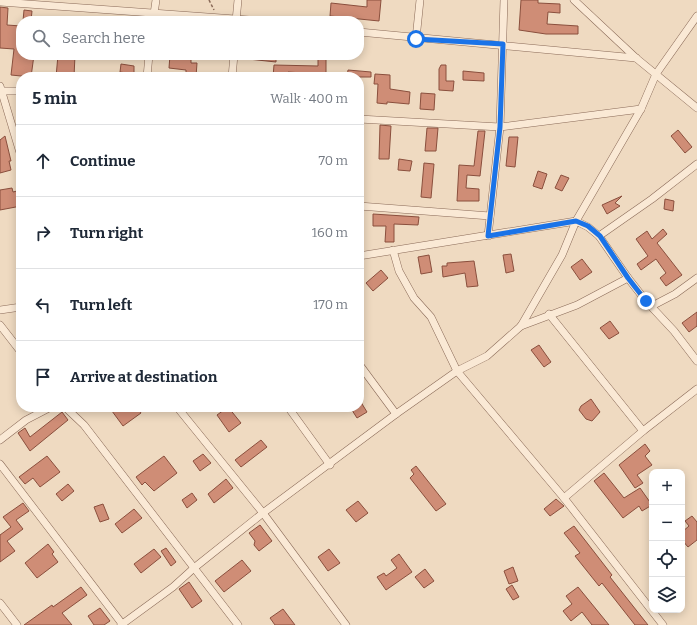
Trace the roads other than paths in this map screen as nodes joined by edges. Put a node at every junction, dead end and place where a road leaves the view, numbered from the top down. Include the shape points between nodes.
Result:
1 (156, 0) edge
2 (238, 0) edge
3 (420, 0) edge
4 (504, 0) edge
5 (574, 0) edge
6 (0, 2) edge
7 (144, 16) edge
8 (154, 16) edge
9 (236, 16) edge
10 (697, 16) edge
11 (364, 33) edge
12 (416, 39) junction
13 (503, 44) junction
14 (636, 58) junction
15 (149, 60) edge
16 (234, 60) edge
17 (147, 72) edge
18 (232, 72) edge
19 (656, 74) junction
20 (0, 89) edge
21 (16, 91) edge
22 (697, 108) edge
23 (641, 109) junction
24 (364, 119) edge
25 (500, 127) junction
26 (16, 140) edge
27 (697, 164) edge
28 (364, 206) edge
29 (490, 216) junction
30 (576, 221) junction
31 (488, 236) junction
32 (600, 236) junction
33 (393, 250) junction
34 (364, 255) edge
35 (628, 278) junction
36 (697, 278) edge
37 (652, 306) junction
38 (16, 308) edge
39 (0, 310) edge
40 (549, 314) junction
41 (0, 325) edge
42 (521, 326) junction
43 (16, 346) edge
44 (697, 361) edge
45 (364, 371) edge
46 (457, 372) junction
47 (697, 389) edge
48 (41, 412) edge
49 (70, 412) edge
50 (181, 412) edge
51 (292, 412) edge
52 (396, 414) junction
53 (643, 431) junction
54 (0, 440) edge
55 (0, 464) edge
56 (330, 465) junction
57 (564, 498) junction
58 (263, 513) junction
59 (194, 568) junction
60 (0, 603) edge
61 (17, 625) edge
62 (122, 625) edge
63 (238, 625) edge
64 (346, 625) edge
65 (663, 625) edge

1 - 8 street
2 - 9 street
3 - 12 street
4 - 13 street
5 - 14 street
6 - 7 street
10 - 19 street
11 - 12 street
12 - 13 street
13 - 14 street
13 - 25 street
14 - 19 street
15 - 17 street
16 - 18 street
19 - 22 street
19 - 23 street
20 - 21 street
20 - 26 street
23 - 25 street
23 - 30 street
24 - 25 street
25 - 29 street
27 - 32 street
28 - 29 street
29 - 31 street
30 - 31 street
30 - 32 street via 588,226
30 - 42 street via 562,255
31 - 33 street
32 - 35 street
33 - 34 street
33 - 46 street via 399,271 414,298 431,317
35 - 37 street
35 - 40 street via 577,305
36 - 37 street
37 - 44 street
38 - 39 street
40 - 42 street
40 - 53 street
41 - 43 street
42 - 46 street via 487,356
45 - 52 street
46 - 52 street
46 - 57 street
47 - 53 street
48 - 54 street
49 - 59 street via 84,425
50 - 58 street
51 - 56 street
52 - 56 street
53 - 57 street
55 - 62 street
56 - 58 street
57 - 65 street
58 - 59 street
58 - 64 street
59 - 62 street
59 - 63 street
60 - 61 street

